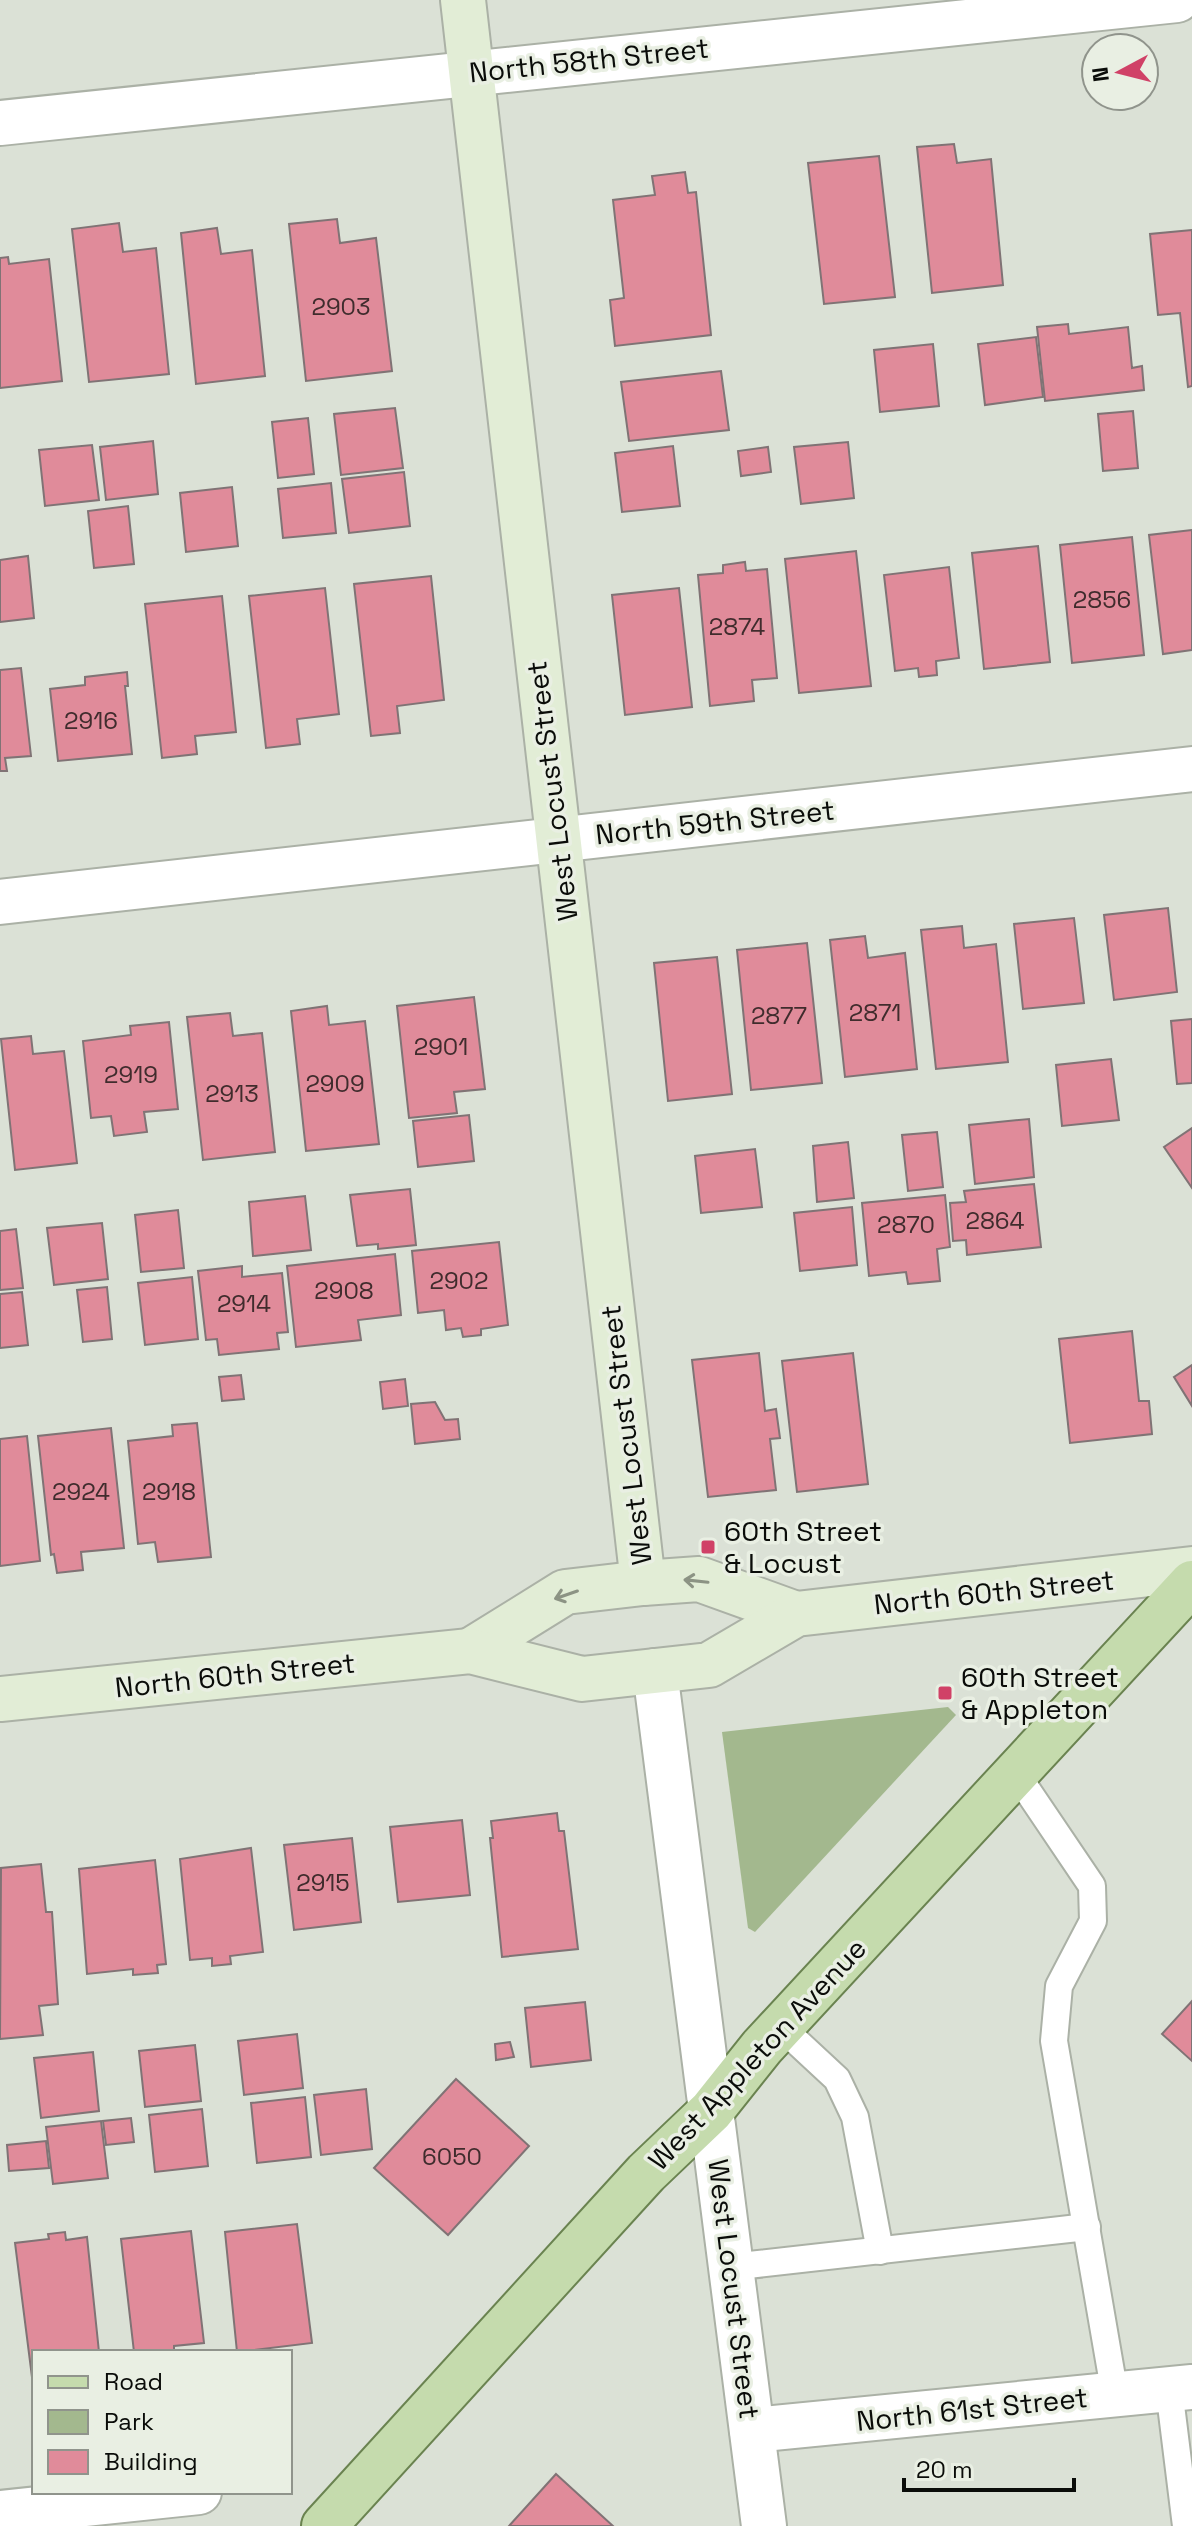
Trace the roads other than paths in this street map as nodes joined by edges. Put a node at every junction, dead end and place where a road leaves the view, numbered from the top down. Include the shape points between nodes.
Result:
1 (463, 0) edge
2 (1177, 0) edge
3 (471, 72) junction
4 (0, 123) edge
5 (1192, 769) edge
6 (557, 839) junction
7 (0, 902) edge
8 (1192, 1569) edge
9 (643, 1583) junction
10 (1192, 1583) edge
11 (796, 1614) junction
12 (470, 1651) junction
13 (655, 1671) junction
14 (0, 1699) edge
15 (1015, 1772) junction
16 (781, 2027) junction
17 (711, 2111) junction
18 (1087, 2227) junction
19 (880, 2251) junction
20 (731, 2267) junction
21 (1180, 2388) edge
22 (1115, 2395) junction
23 (752, 2430) junction
24 (180, 2494) edge
25 (0, 2513) edge
26 (324, 2526) edge
27 (764, 2526) edge
28 (1186, 2526) edge

1 - 3 street, West Locust Street
2 - 3 street, North 58th Street
3 - 4 street, North 58th Street
3 - 6 street, West Locust Street
5 - 6 street, North 59th Street
6 - 7 street, North 59th Street
6 - 9 street, West Locust Street
8 - 11 street, North 60th Street
11 -> 9 street, North 60th Street via 699,1579
9 -> 12 street, North 60th Street via 565,1592
10 - 15 main road, West Appleton Avenue
11 - 13 street, North 60th Street via 709,1665
12 - 13 street, North 60th Street via 582,1679
12 - 14 street, North 60th Street
13 - 17 street, West Locust Street
15 - 16 main road, West Appleton Avenue
15 - 18 lane via 1092,1886 1093,1921 1059,1986 1054,2041
16 - 17 main road, West Appleton Avenue
16 - 19 lane via 837,2079 855,2117
17 - 20 street, West Locust Street
17 - 26 main road, West Appleton Avenue via 646,2173
18 - 19 lane
18 - 22 lane
19 - 20 lane
20 - 23 street, West Locust Street
21 - 22 street, North 61st Street
21 - 28 lane
22 - 23 street, North 61st Street
23 - 27 street, West Locust Street
24 - 25 street

